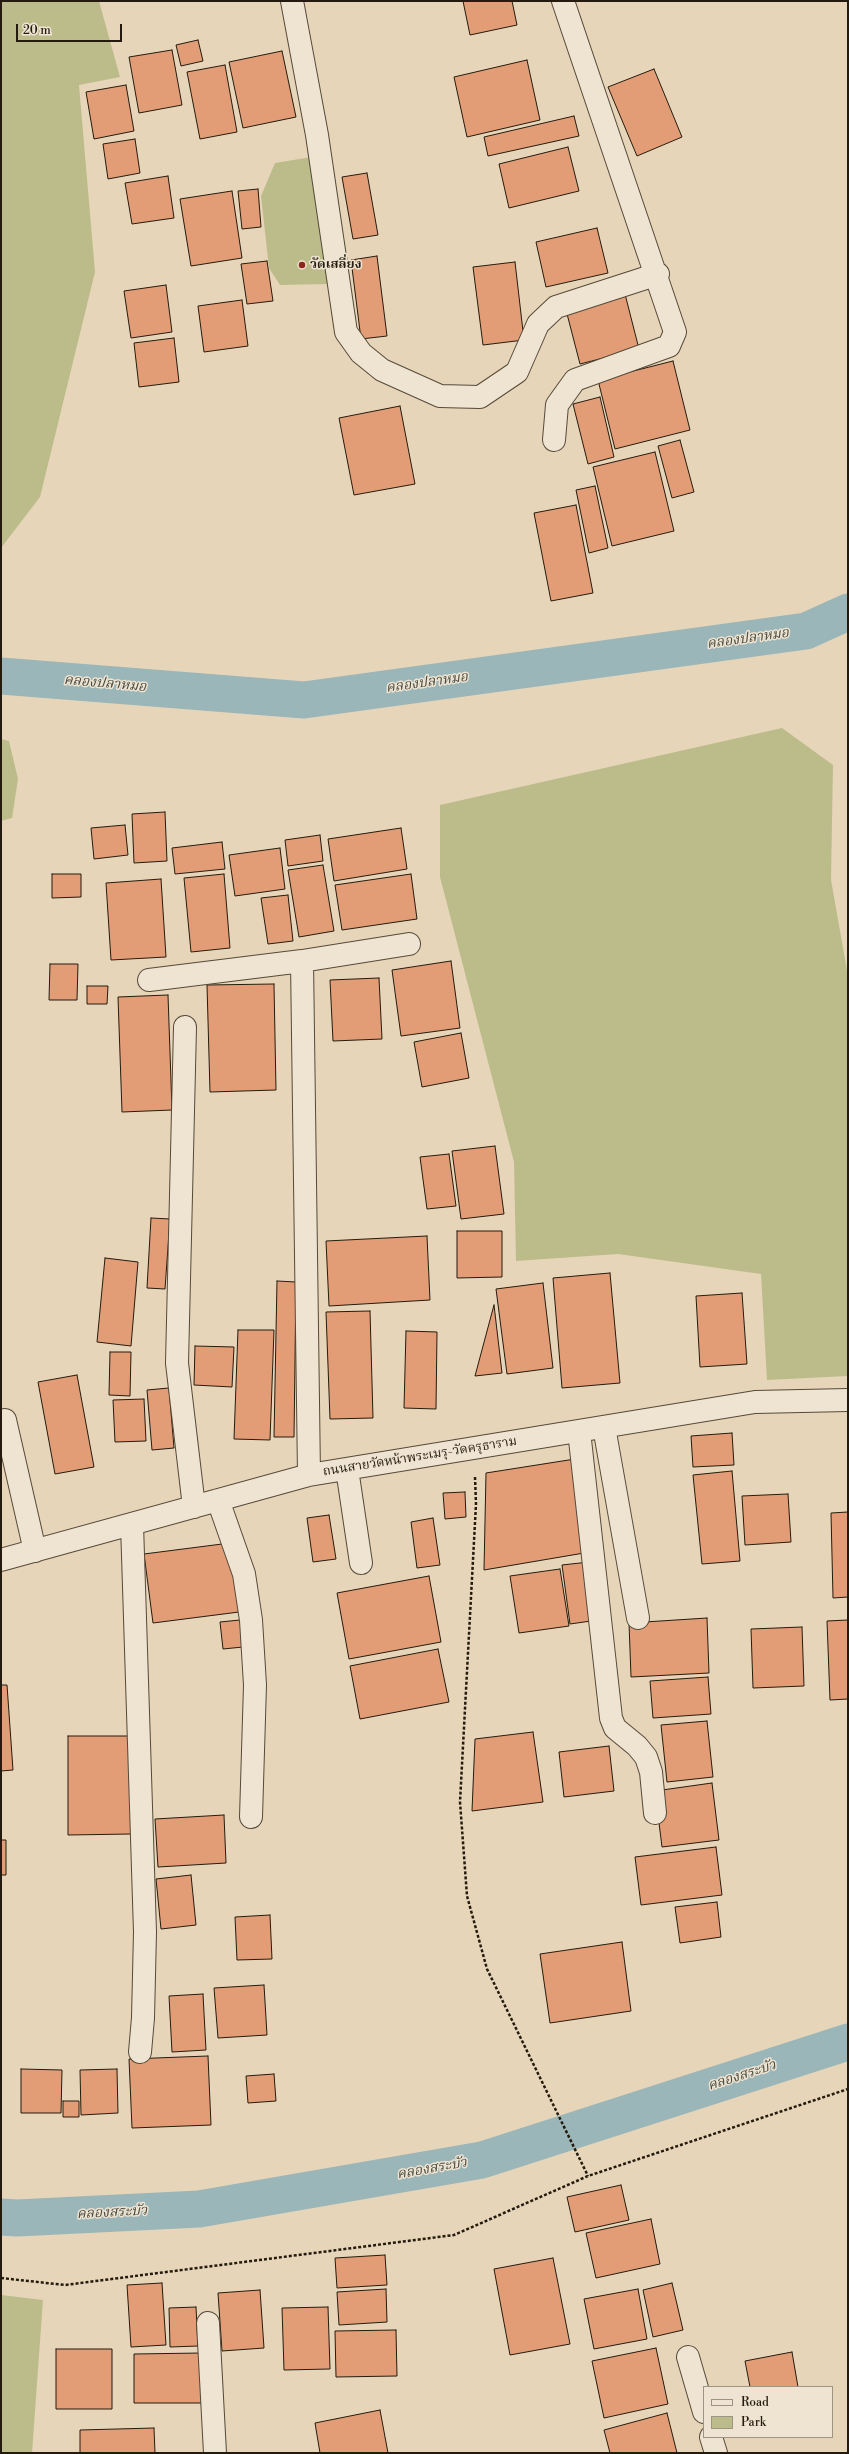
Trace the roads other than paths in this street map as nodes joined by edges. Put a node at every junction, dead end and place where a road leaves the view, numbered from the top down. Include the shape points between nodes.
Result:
1 (292, 1) edge
2 (565, 6) edge
3 (658, 274) junction
4 (554, 440) dead end
5 (409, 944) dead end
6 (302, 961) junction
7 (149, 980) dead end
8 (185, 1027) dead end
9 (848, 1400) edge
10 (4, 1420) dead end
11 (604, 1427) junction
12 (579, 1431) junction
13 (347, 1469) junction
14 (309, 1476) junction
15 (218, 1500) junction
16 (194, 1507) junction
17 (132, 1524) junction
18 (35, 1551) junction
19 (1, 1560) edge
20 (361, 1563) dead end
21 (638, 1618) dead end
22 (655, 1813) dead end
23 (251, 1817) dead end
24 (140, 2052) dead end
25 (208, 2323) dead end
26 (688, 2358) dead end
27 (703, 2409) edge
28 (711, 2438) edge
29 (215, 2453) edge
30 (716, 2453) edge

1 - 3 street via 317,135 346,332 361,353 382,370 440,396 480,397 517,372 538,324 556,307
2 - 3 street
3 - 4 street via 676,332 669,346 575,380 557,405
5 - 6 street
6 - 7 street
6 - 14 street
8 - 16 street via 177,1363
9 - 11 street, ถนนสายวัดหน้าพระเมรุ-วัดครุธาราม via 755,1402
10 - 18 street
11 - 12 street, ถนนสายวัดหน้าพระเมรุ-วัดครุธาราม
11 - 21 street
12 - 13 street, ถนนสายวัดหน้าพระเมรุ-วัดครุธาราม
12 - 22 street via 611,1718 618,1731 646,1758 651,1772
13 - 14 street, ถนนสายวัดหน้าพระเมรุ-วัดครุธาราม
13 - 20 street
14 - 15 street, ถนนสายวัดหน้าพระเมรุ-วัดครุธาราม
15 - 16 street, ถนนสายวัดหน้าพระเมรุ-วัดครุธาราม
15 - 23 street via 244,1574 251,1620 255,1685
16 - 17 street, ถนนสายวัดหน้าพระเมรุ-วัดครุธาราม
17 - 18 street, ถนนสายวัดหน้าพระเมรุ-วัดครุธาราม
17 - 24 street via 144,1932
18 - 19 street, ถนนสายวัดหน้าพระเมรุ-วัดครุธาราม
25 - 29 street
26 - 27 street
28 - 30 street

